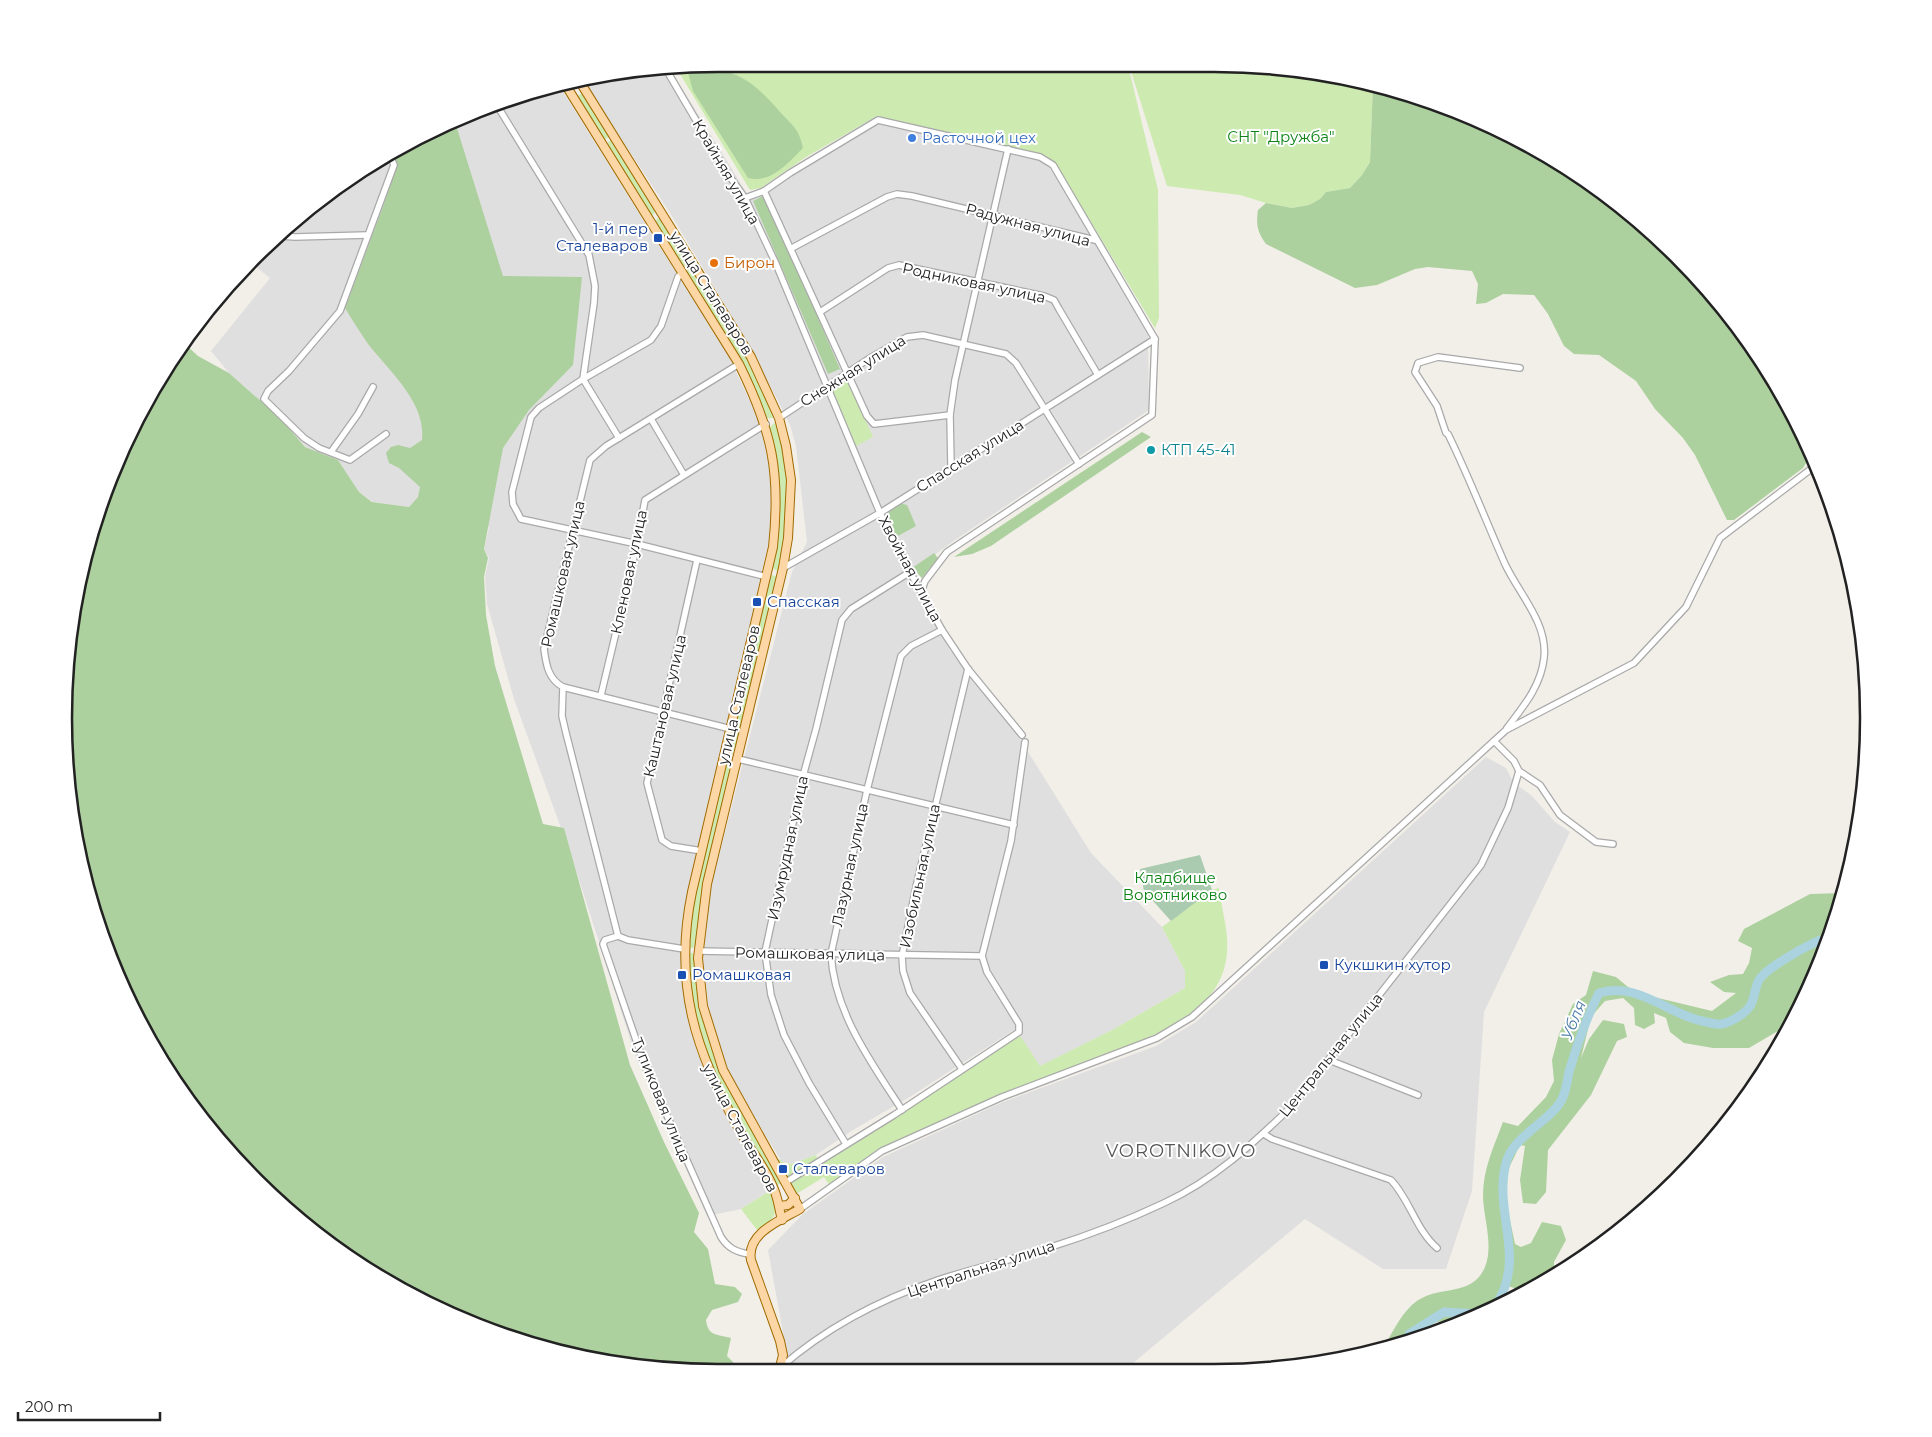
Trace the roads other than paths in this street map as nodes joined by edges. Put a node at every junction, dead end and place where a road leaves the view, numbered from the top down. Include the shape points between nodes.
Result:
1 (670, 75) edge
2 (583, 87) edge
3 (569, 91) edge
4 (500, 111) edge
5 (614, 136) junction
6 (602, 143) junction
7 (1008, 149) junction
8 (392, 161) edge
9 (764, 191) junction
10 (745, 198) junction
11 (661, 212) junction
12 (994, 215) junction
13 (650, 220) junction
14 (367, 235) junction
15 (289, 237) edge
16 (1095, 240) junction
17 (792, 248) junction
18 (682, 273) junction
19 (978, 282) junction
20 (820, 312) junction
21 (1155, 339) junction
22 (963, 345) junction
23 (739, 364) junction
24 (1520, 368) dead end
25 (846, 373) junction
26 (1098, 375) junction
27 (583, 379) junction
28 (828, 386) junction
29 (373, 387) dead end
30 (1046, 409) junction
31 (950, 415) junction
32 (779, 418) junction
33 (651, 419) junction
34 (766, 424) junction
35 (386, 434) dead end
36 (619, 438) junction
37 (331, 452) junction
38 (1079, 464) junction
39 (951, 466) junction
40 (1809, 470) edge
41 (684, 475) junction
42 (880, 513) junction
43 (574, 530) junction
44 (637, 544) junction
45 (697, 560) junction
46 (782, 571) junction
47 (910, 572) junction
48 (768, 574) junction
49 (922, 590) junction
50 (942, 630) junction
51 (968, 669) junction
52 (563, 687) junction
53 (601, 695) junction
54 (663, 712) junction
55 (731, 729) junction
56 (1506, 730) junction
57 (1494, 741) junction
58 (725, 756) junction
59 (738, 759) junction
60 (1519, 770) junction
61 (803, 776) junction
62 (866, 790) junction
63 (935, 806) junction
64 (1014, 825) junction
65 (1613, 844) dead end
66 (702, 851) junction
67 (618, 936) junction
68 (684, 949) junction
69 (698, 951) junction
70 (765, 952) junction
71 (831, 954) junction
72 (902, 956) junction
73 (982, 956) junction
74 (1329, 1060) junction
75 (962, 1069) junction
76 (1418, 1095) dead end
77 (902, 1110) junction
78 (1264, 1134) junction
79 (846, 1144) junction
80 (786, 1182) junction
81 (774, 1188) junction
82 (795, 1198) junction
83 (778, 1206) junction
84 (800, 1209) junction
85 (782, 1220) junction
86 (1437, 1248) dead end
87 (750, 1254) junction
88 (781, 1364) edge
89 (786, 1364) edge

1 - 10 street, Крайняя улица
2 - 5 main road, улица Сталеваров
3 - 6 main road, улица Сталеваров
4 - 27 street via 592,264 594,303
5 - 6 main road
5 - 11 main road, улица Сталеваров
6 - 13 main road, улица Сталеваров
7 - 9 street via 878,120
7 - 12 street
7 - 16 street via 1040,157 1053,165
8 - 14 street via 394,165
9 - 10 street
9 - 17 street
10 - 28 street, Крайняя улица
11 - 13 main road
11 - 32 main road, улица Сталеваров via 751,357
12 - 16 street, Радужная улица
12 - 17 street, Радужная улица via 897,194
12 - 19 street
13 - 18 main road, улица Сталеваров
14 - 15 street
14 - 37 street via 340,311 264,399 304,438
16 - 21 street, Радужная улица
17 - 20 street
18 - 23 main road, улица Сталеваров
18 - 27 street via 661,326 651,340
19 - 20 street, Родниковая улица via 899,265 888,268
19 - 22 street
19 - 26 street, Родниковая улица via 1054,300
20 - 25 street
21 - 26 street, Спасская улица
21 - 38 street via 1152,415
22 - 25 street, Снежная улица via 915,335
22 - 30 street, Снежная улица via 1006,354 1016,363
22 - 31 street
23 - 33 street, Ромашковая улица
23 - 34 main road, улица Сталеваров
24 - 56 street via 1438,357 1418,363 1415,372 1436,406 1510,573 1541,631 1544,658 1533,694
25 - 28 street, Снежная улица
25 - 31 street via 874,424
26 - 30 street, Спасская улица
27 - 36 street
27 - 43 street via 531,417 512,492 513,504 521,519
28 - 32 street, Снежная улица
28 - 42 street, Хвойная улица
29 - 37 street
30 - 38 street, Снежная улица
30 - 39 street, Спасская улица
31 - 39 street
32 - 34 main road
32 - 46 main road, улица Сталеваров via 791,480 789,528
33 - 36 street, Ромашковая улица
33 - 41 street
34 - 41 street, Кленовая улица
34 - 48 main road, улица Сталеваров via 777,490
35 - 37 street via 350,460
36 - 43 street, Ромашковая улица via 590,460
38 - 49 street via 948,552 925,581
39 - 42 street, Спасская улица
40 - 56 street via 1720,538 1686,607 1634,663
41 - 44 street, Кленовая улица via 645,500
42 - 46 street, Спасская улица
42 - 47 street, Хвойная улица
43 - 44 street
43 - 52 street, Ромашковая улица via 544,649 550,675
44 - 45 street
44 - 53 street, Кленовая улица
45 - 48 street
45 - 54 street, Каштановая улица
46 - 48 main road
46 - 59 main road, улица Сталеваров
47 - 49 street, Хвойная улица
47 - 61 street, Изумрудная улица via 851,609 842,620
48 - 55 main road, улица Сталеваров
49 - 50 street, Хвойная улица
50 - 51 street, Хвойная улица
50 - 62 street, Лазурная улица via 911,646 901,656
51 - 63 street, Изобильная улица
51 - 64 street, Хвойная улица via 1024,738
52 - 53 street
52 - 67 street via 562,716
53 - 54 street
54 - 55 street
54 - 66 street, Каштановая улица via 648,793 662,840 671,846
55 - 58 main road, улица Сталеваров
56 - 57 street
57 - 60 street
57 - 84 street via 1192,1017 1157,1038 1002,1097 882,1151
58 - 59 main road
58 - 66 main road, улица Сталеваров
59 - 61 street
59 - 69 main road, улица Сталеваров via 707,884
60 - 65 street via 1540,784 1560,816 1596,842
60 - 74 street, Центральная улица via 1508,808 1481,865
61 - 62 street
61 - 70 street, Изумрудная улица
62 - 63 street
62 - 71 street, Лазурная улица
63 - 64 street
63 - 72 street, Изобильная улица
64 - 73 street, Хвойная улица
66 - 68 main road, улица Сталеваров via 687,917
67 - 68 street
67 - 87 street, Тупиковая улица via 605,940 603,944 661,1105 721,1237 734,1250
68 - 69 main road
68 - 81 main road, улица Сталеваров via 688,999 700,1052 719,1094
69 - 70 street, Ромашковая улица
69 - 80 main road, улица Сталеваров via 703,1006 717,1055 732,1088
70 - 71 street, Ромашковая улица
70 - 79 street, Изумрудная улица via 771,995 784,1035
71 - 72 street, Ромашковая улица
71 - 77 street, Лазурная улица via 832,974 843,1009
72 - 73 street, Ромашковая улица
72 - 75 street, Изобильная улица via 912,998
73 - 75 street via 987,972 1019,1024 1019,1032
74 - 76 street
74 - 78 street, Центральная улица via 1293,1105
75 - 77 street
77 - 79 street
78 - 86 street via 1391,1180 1400,1190 1426,1238
78 - 89 street, Центральная улица via 1228,1164 1164,1203 1052,1247 896,1296 829,1331
79 - 80 street
80 - 81 main road
80 - 82 main road, улица Сталеваров
81 - 83 main road, улица Сталеваров
82 - 83 main road via 788,1205
82 - 84 main road, улица Сталеваров
83 - 85 main road, улица Сталеваров
84 - 85 main road
85 - 87 main road via 758,1235 750,1247
87 - 88 main road via 780,1342

